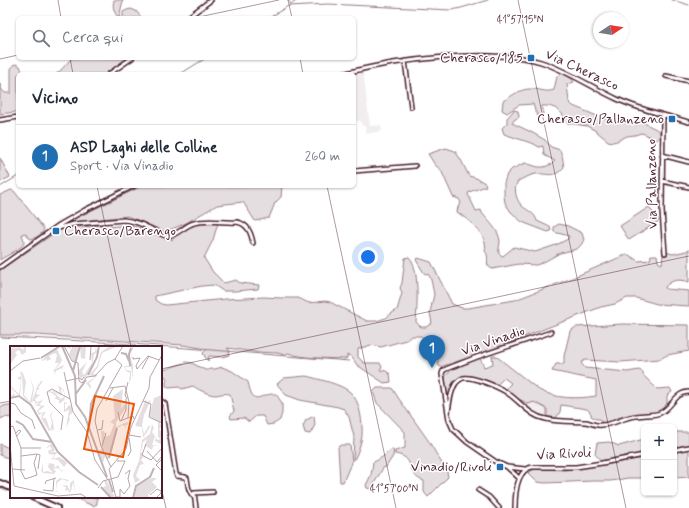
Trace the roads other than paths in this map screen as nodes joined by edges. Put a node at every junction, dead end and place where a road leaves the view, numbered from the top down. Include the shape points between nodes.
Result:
1 (211, 0) edge
2 (190, 16) edge
3 (129, 60) edge
4 (405, 61) junction
5 (112, 72) edge
6 (349, 72) edge
7 (666, 76) dead end
8 (689, 82) edge
9 (411, 107) dead end
10 (663, 115) junction
11 (16, 117) edge
12 (0, 120) edge
13 (689, 122) edge
14 (662, 155) junction
15 (689, 162) edge
16 (415, 166) dead end
17 (356, 171) edge
18 (662, 181) junction
19 (130, 188) edge
20 (689, 188) edge
21 (54, 229) junction
22 (253, 242) dead end
23 (665, 253) dead end
24 (0, 266) edge
25 (551, 332) dead end
26 (689, 392) edge
27 (162, 402) edge
28 (448, 413) junction
29 (689, 447) edge
30 (677, 449) edge
31 (641, 456) edge
32 (507, 467) junction
33 (525, 469) junction
34 (519, 478) junction
35 (0, 483) edge
36 (10, 488) edge
37 (478, 490) dead end
38 (213, 492) dead end
39 (194, 497) junction
40 (34, 498) edge
41 (57, 508) edge
42 (196, 508) edge
43 (499, 508) edge
44 (515, 508) edge

1 - 2 street
3 - 5 street
4 - 6 street, Via Cherasco
4 - 9 street
4 - 10 street, Via Cherasco via 454,56 505,56 530,59 548,64 626,103
7 - 8 street
10 - 13 street, Via Cherasco
10 - 14 street, Via Pallanzeno
11 - 12 street
14 - 15 street
14 - 18 street, Via Pallanzeno
16 - 17 street
18 - 20 street
18 - 23 street, Via Pallanzeno
19 - 21 street
21 - 22 street via 74,224 124,220 138,223 167,236 194,223 237,222 247,227
21 - 24 street
25 - 28 street, Via Vinadio via 445,370 442,376
26 - 28 street via 678,396 660,413 631,416 600,425 541,418 493,385 464,378 454,386
27 - 39 street via 165,404 176,474 187,478 190,494
28 - 32 street, Via Vinadio via 450,424 459,435 491,459
29 - 30 street
31 - 33 street, Via Rivoli via 576,467
32 - 33 street, Via Vinadio
32 - 34 street
33 - 34 street, Via Rivoli
34 - 44 street, Via Rivoli
35 - 36 main road
37 - 43 street
38 - 39 street via 196,492
39 - 42 street
40 - 41 main road

